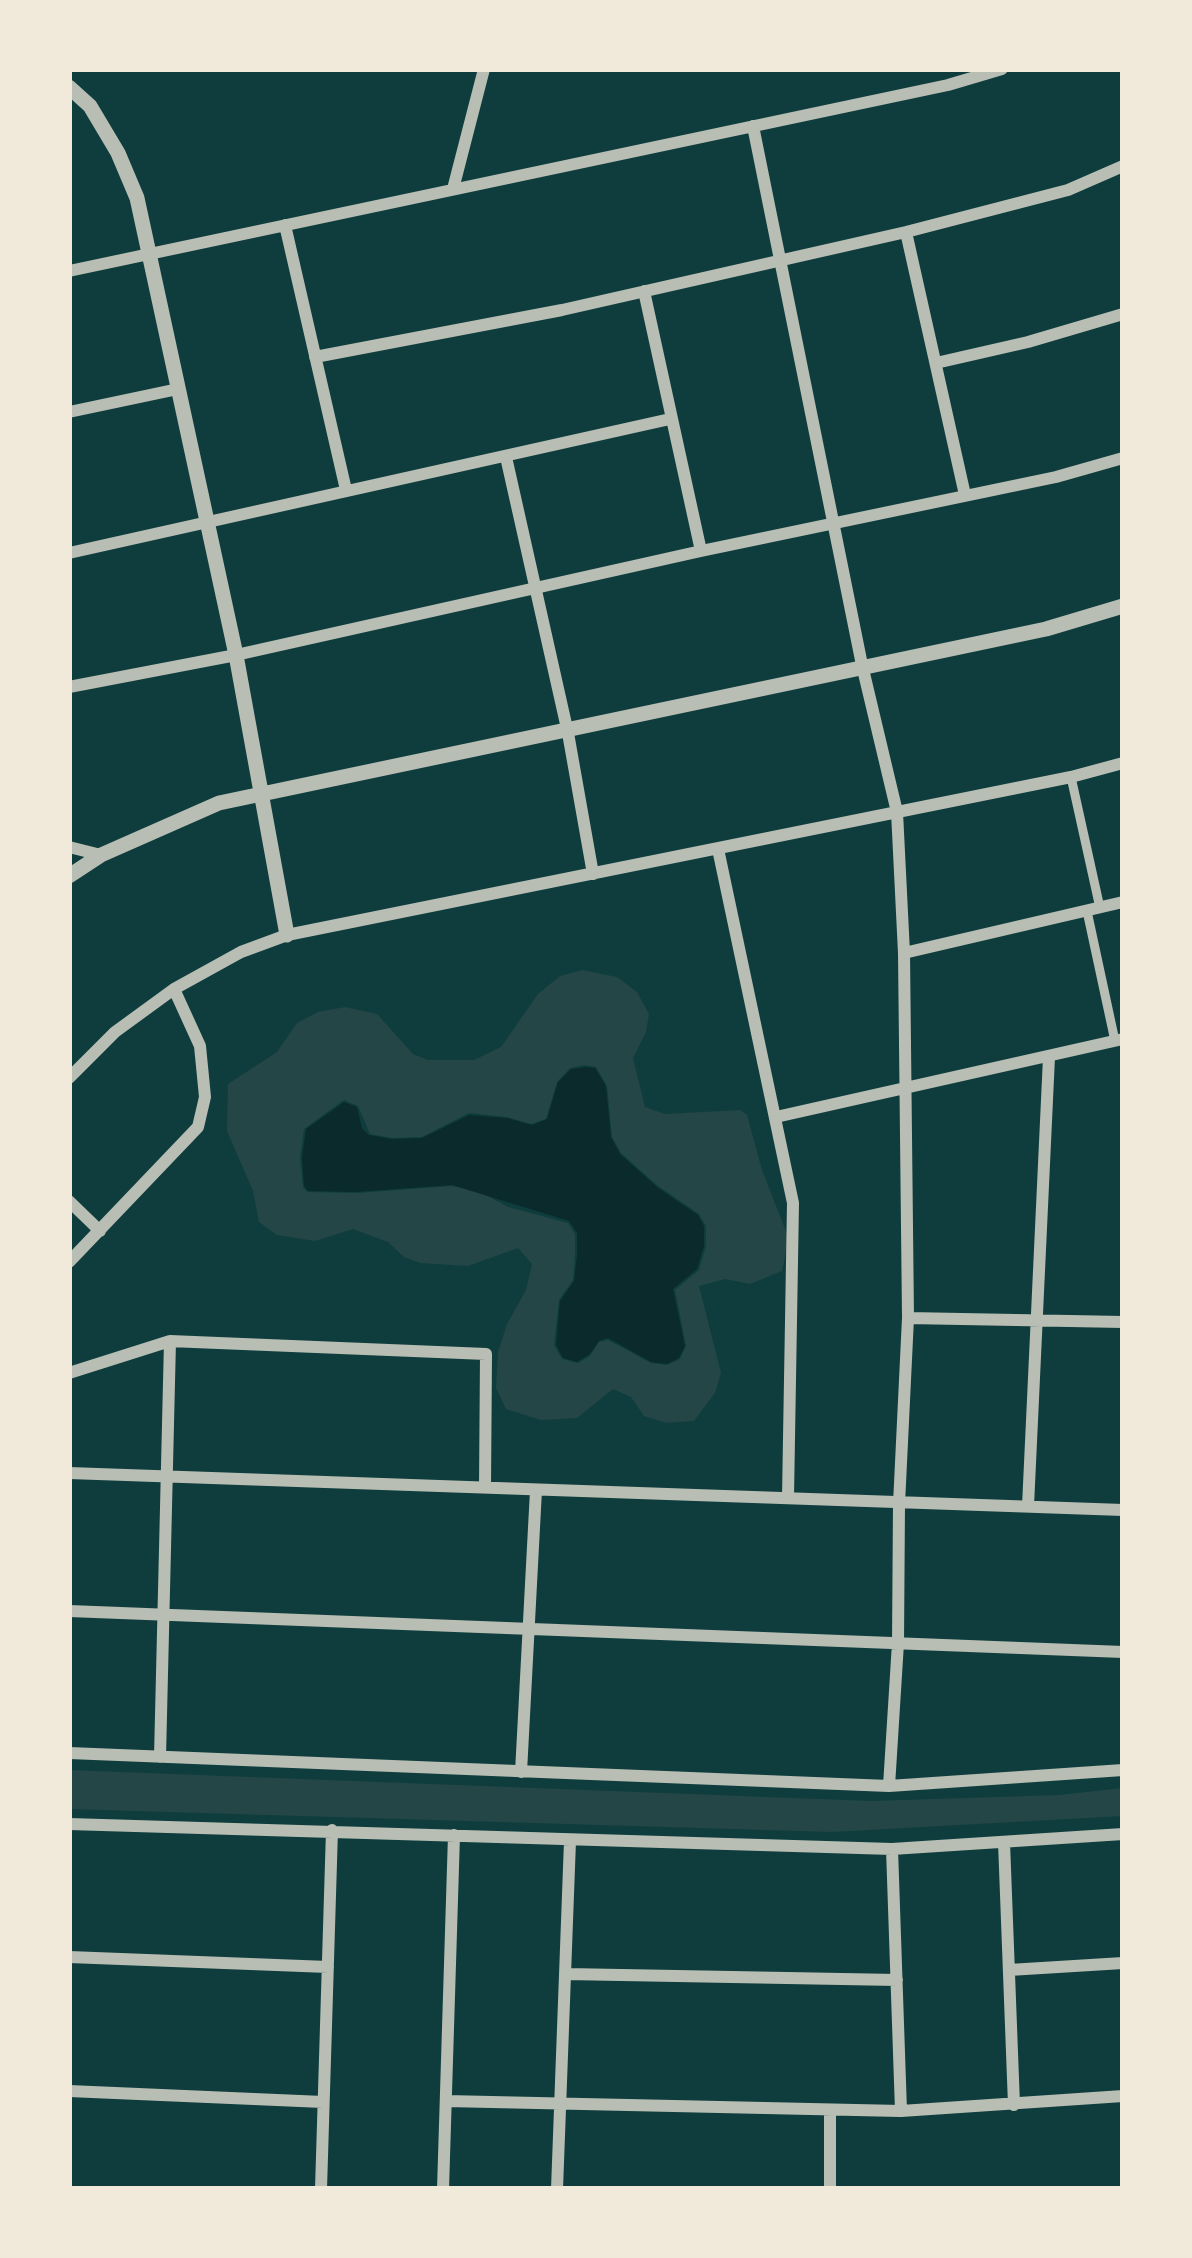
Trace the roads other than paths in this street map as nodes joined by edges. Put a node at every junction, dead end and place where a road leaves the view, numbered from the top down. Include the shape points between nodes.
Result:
1 (484, 69) edge
2 (1002, 69) edge
3 (69, 87) edge
4 (753, 126) junction
5 (1123, 166) edge
6 (453, 190) junction
7 (285, 225) junction
8 (906, 232) junction
9 (149, 254) junction
10 (782, 261) junction
11 (69, 271) edge
12 (644, 291) junction
13 (1123, 314) edge
14 (315, 357) junction
15 (936, 363) junction
16 (178, 389) junction
17 (69, 412) edge
18 (670, 419) junction
19 (506, 457) junction
20 (1123, 458) edge
21 (346, 490) junction
22 (964, 495) junction
23 (209, 524) junction
24 (835, 525) junction
25 (701, 550) junction
26 (69, 553) edge
27 (533, 587) junction
28 (1123, 606) edge
29 (236, 655) junction
30 (862, 665) junction
31 (69, 687) edge
32 (568, 733) junction
33 (1123, 763) edge
34 (1071, 777) junction
35 (264, 792) junction
36 (897, 812) junction
37 (69, 847) edge
38 (718, 849) junction
39 (101, 855) junction
40 (593, 874) junction
41 (69, 876) edge
42 (1123, 902) edge
43 (1094, 910) junction
44 (286, 935) junction
45 (904, 952) junction
46 (174, 989) junction
47 (1119, 1040) edge
48 (1049, 1058) junction
49 (69, 1078) edge
50 (906, 1086) junction
51 (776, 1117) junction
52 (69, 1201) edge
53 (100, 1231) junction
54 (69, 1262) edge
55 (908, 1318) junction
56 (1037, 1319) junction
57 (1123, 1322) edge
58 (170, 1342) junction
59 (69, 1373) edge
60 (69, 1473) edge
61 (168, 1477) junction
62 (485, 1487) junction
63 (536, 1490) junction
64 (788, 1497) junction
65 (899, 1504) junction
66 (1028, 1506) junction
67 (1123, 1510) edge
68 (69, 1611) edge
69 (161, 1614) junction
70 (528, 1629) junction
71 (898, 1643) junction
72 (1123, 1652) edge
73 (69, 1753) edge
74 (160, 1757) junction
75 (1123, 1770) edge
76 (520, 1772) junction
77 (889, 1786) junction
78 (69, 1824) edge
79 (332, 1830) junction
80 (1123, 1834) edge
81 (454, 1835) junction
82 (570, 1841) junction
83 (1004, 1842) junction
84 (892, 1849) junction
85 (69, 1958) edge
86 (1123, 1963) edge
87 (328, 1967) junction
88 (1009, 1970) junction
89 (566, 1973) junction
90 (897, 1980) junction
91 (69, 2092) edge
92 (1123, 2096) edge
93 (446, 2101) junction
94 (322, 2102) junction
95 (560, 2104) junction
96 (1014, 2105) junction
97 (830, 2110) junction
98 (901, 2111) junction
99 (321, 2189) edge
100 (443, 2189) edge
101 (557, 2189) edge
102 (830, 2189) edge

1 - 6 street
2 - 4 street
3 - 9 street via 118,153
4 - 6 street
4 - 10 street
5 - 8 street via 1067,190
6 - 7 street
7 - 9 street
7 - 14 street
8 - 10 street
8 - 15 street
9 - 11 street
9 - 16 street
10 - 12 street
10 - 24 street
12 - 14 street
12 - 18 street
13 - 15 street
14 - 21 street
15 - 22 street
16 - 17 street
16 - 23 street
18 - 19 street
18 - 25 street
19 - 21 street
19 - 27 street
20 - 22 street
21 - 23 street
22 - 24 street
23 - 26 street
23 - 29 street
24 - 25 street
24 - 30 street
25 - 27 street
27 - 29 street
27 - 32 street
28 - 30 street
29 - 31 street
29 - 35 street
30 - 32 street
30 - 36 street
32 - 35 street
32 - 40 street
33 - 34 street
34 - 36 street
34 - 43 street
35 - 39 street
35 - 44 street
36 - 38 street
36 - 45 street
37 - 39 street
38 - 40 street
38 - 51 street
39 - 41 street
40 - 44 street
42 - 43 street
43 - 45 street
43 - 47 street
44 - 46 street
45 - 50 street
46 - 49 street
46 - 53 street via 200,1046 205,1097 198,1127
47 - 48 street
48 - 50 street
48 - 56 street
50 - 51 street
50 - 55 street
51 - 64 street via 793,1203
52 - 53 street
53 - 54 street
55 - 56 street
55 - 65 street
56 - 57 street
56 - 66 street
58 - 59 street
58 - 61 street
58 - 62 street via 486,1354
60 - 61 street
61 - 62 street
61 - 69 street
62 - 63 street
63 - 64 street
63 - 70 street
64 - 65 street
65 - 66 street
65 - 71 street
66 - 67 street
68 - 69 street
69 - 70 street
69 - 74 street
70 - 71 street
70 - 76 street
71 - 72 street
71 - 77 street
73 - 74 street
74 - 76 street
75 - 77 street
76 - 77 street
78 - 79 street
79 - 81 street
79 - 87 street
80 - 83 street
81 - 82 street
81 - 93 street
82 - 84 street
82 - 89 street
83 - 84 street
83 - 88 street
84 - 90 street
85 - 87 street
86 - 88 street
87 - 94 street
88 - 96 street
89 - 90 street
89 - 95 street
90 - 98 street
91 - 94 street
92 - 96 street
93 - 95 street
93 - 100 street
94 - 99 street
95 - 97 street
95 - 101 street
96 - 98 street
97 - 98 street
97 - 102 street

